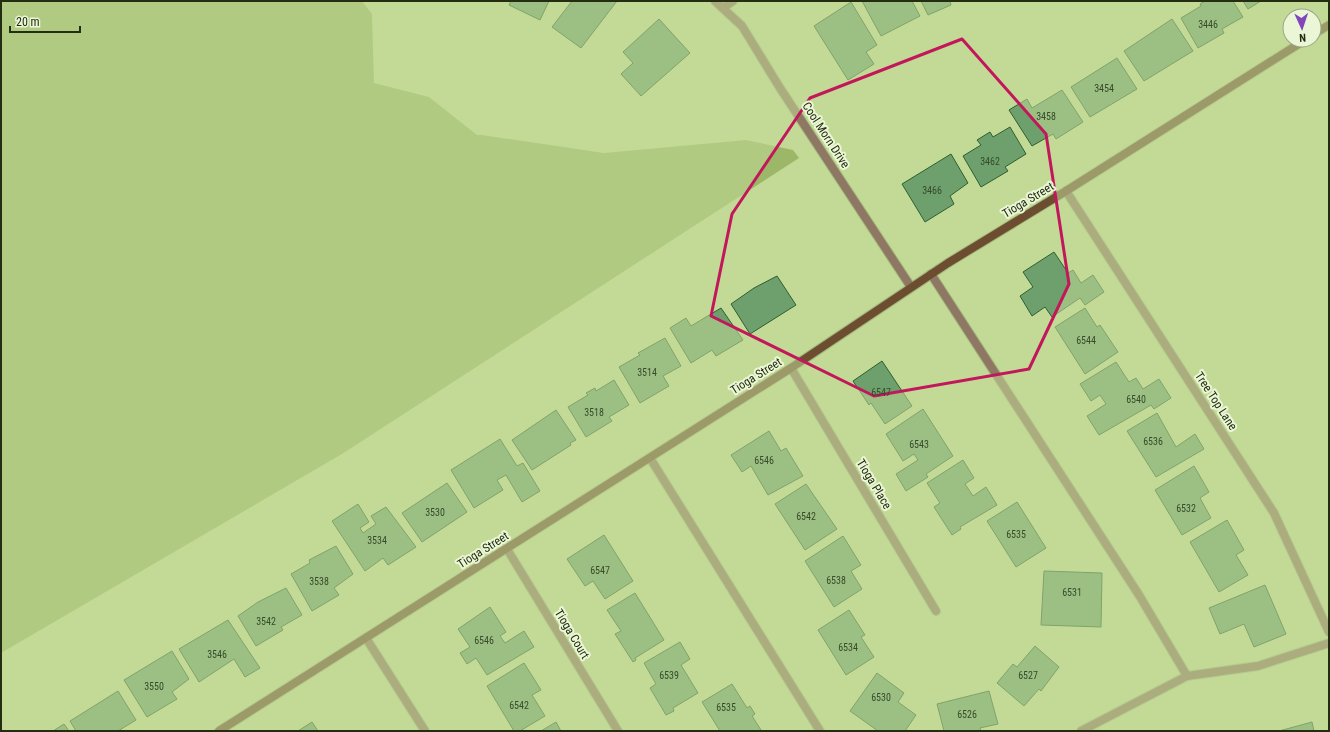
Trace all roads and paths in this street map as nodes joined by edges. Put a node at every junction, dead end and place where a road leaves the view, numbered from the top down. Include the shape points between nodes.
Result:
1 (715, 1) edge
2 (733, 1) edge
3 (722, 8) junction
4 (1292, 48) edge
5 (1066, 191) junction
6 (931, 274) junction
7 (911, 287) junction
8 (791, 368) junction
9 (650, 458) junction
10 (507, 549) junction
11 (936, 611) dead end
12 (1329, 632) edge
13 (366, 638) junction
14 (1329, 642) edge
15 (1187, 676) junction
16 (219, 731) edge
17 (425, 731) edge
18 (618, 731) edge
19 (820, 731) edge
20 (1081, 731) edge

1 - 3 street, Cool Morn Drive
2 - 3 street
3 - 7 street, Cool Morn Drive via 742,26
4 - 5 street, Tioga Street
5 - 6 street, Tioga Street
5 - 12 street, Tree Top Lane via 1274,513
6 - 7 street, Tioga Street
6 - 15 street via 1139,595
7 - 8 street, Tioga Street
8 - 9 street, Tioga Street
8 - 11 street, Tioga Place
9 - 10 street, Tioga Street
9 - 19 street
10 - 13 street, Tioga Street
10 - 18 street, Tioga Court
13 - 16 street, Tioga Street
13 - 17 street
14 - 15 street via 1258,666
15 - 20 street

